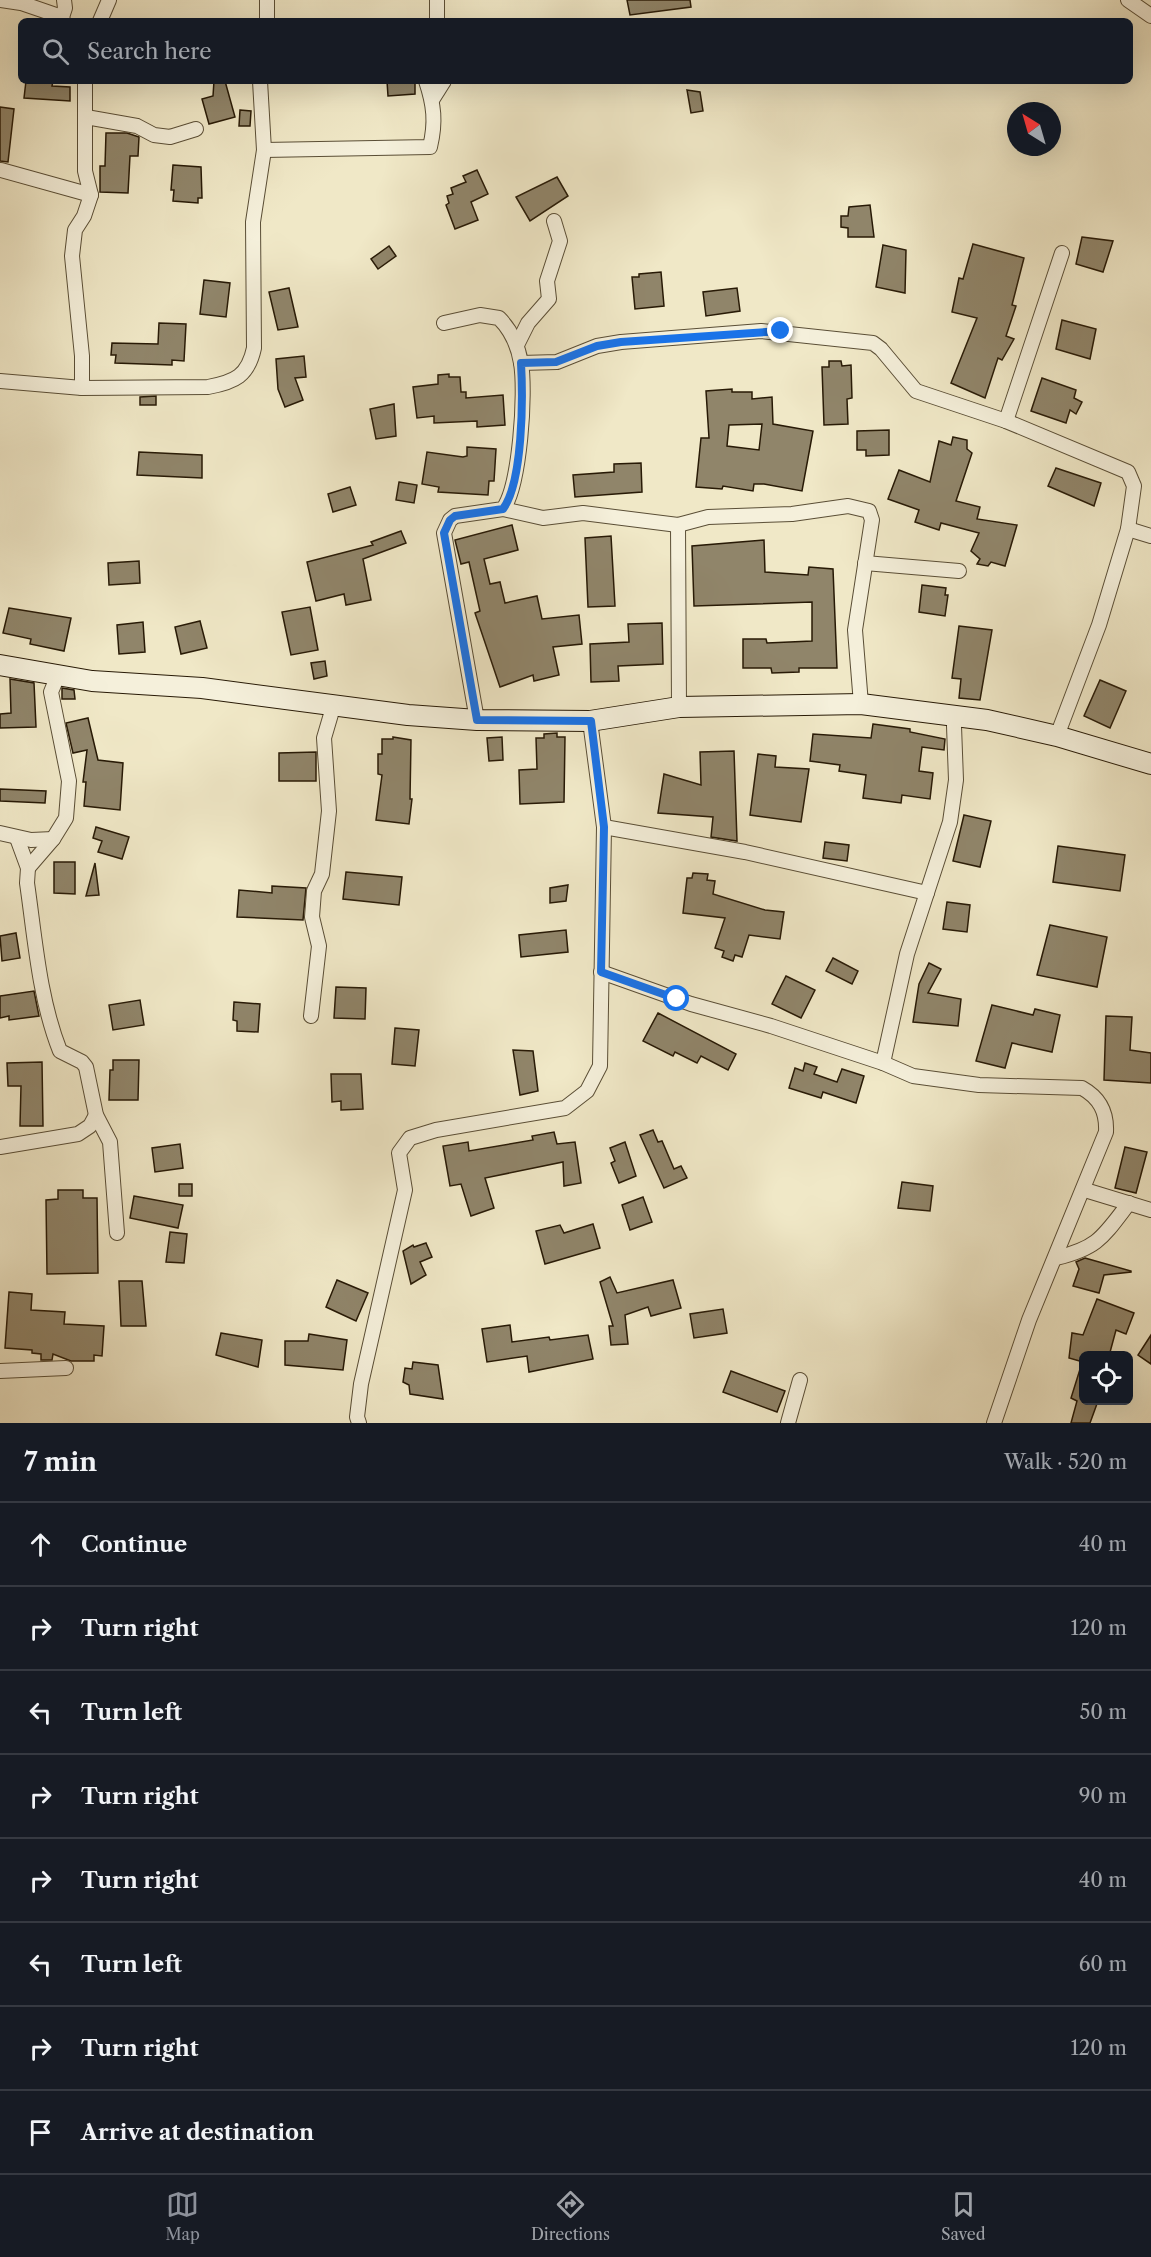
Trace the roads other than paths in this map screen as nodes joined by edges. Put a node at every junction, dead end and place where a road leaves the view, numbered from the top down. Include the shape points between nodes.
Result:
1 (1, 0) edge
2 (64, 0) edge
3 (109, 0) edge
4 (267, 0) edge
5 (437, 0) edge
6 (1128, 0) edge
7 (1151, 16) edge
8 (59, 18) edge
9 (62, 18) edge
10 (101, 18) edge
11 (268, 18) edge
12 (437, 18) edge
13 (85, 84) edge
14 (260, 84) edge
15 (427, 84) edge
16 (442, 84) edge
17 (432, 100) junction
18 (86, 117) junction
19 (196, 129) dead end
20 (264, 150) junction
21 (1, 170) edge
22 (91, 195) junction
23 (554, 221) dead end
24 (1062, 253) dead end
25 (444, 323) dead end
26 (517, 345) junction
27 (521, 363) junction
28 (0, 381) edge
29 (82, 388) junction
30 (1006, 421) junction
31 (503, 509) junction
32 (678, 525) junction
33 (1128, 529) junction
34 (1151, 536) edge
35 (865, 563) junction
36 (958, 571) dead end
37 (0, 665) edge
38 (58, 675) junction
39 (334, 704) junction
40 (861, 704) junction
41 (678, 707) junction
42 (958, 715) junction
43 (477, 720) junction
44 (591, 721) junction
45 (1057, 736) junction
46 (1151, 764) edge
47 (604, 827) junction
48 (0, 833) edge
49 (17, 838) junction
50 (53, 840) junction
51 (28, 868) junction
52 (927, 893) junction
53 (601, 972) junction
54 (311, 1016) dead end
55 (883, 1063) junction
56 (96, 1115) junction
57 (0, 1147) edge
58 (1085, 1190) junction
59 (1129, 1203) junction
60 (1151, 1210) edge
61 (117, 1233) dead end
62 (1056, 1258) junction
63 (66, 1368) dead end
64 (0, 1371) edge
65 (800, 1380) dead end
66 (359, 1423) edge
67 (788, 1423) edge
68 (994, 1423) edge

1 - 8 street via 21,3
2 - 9 street
3 - 10 street
4 - 11 street
5 - 12 street
6 - 7 street
13 - 18 street
14 - 20 street
15 - 17 street
16 - 17 street
17 - 20 street via 435,126 430,147
18 - 19 street via 137,126 154,135 170,137
18 - 22 street via 86,171
20 - 29 street via 253,222 254,348 250,365 226,384 208,387
21 - 22 street
22 - 29 street via 75,230 72,256
23 - 26 street via 560,241 547,281 549,299 528,323
24 - 30 street
25 - 26 street via 491,315 506,325
26 - 27 street
27 - 30 street via 556,362 613,343 761,331 866,341 881,349 916,391
27 - 31 street via 515,483
28 - 29 street
30 - 33 street via 1128,472 1134,486
31 - 32 street via 543,518 583,513
31 - 43 street via 455,516 444,533
32 - 35 street via 708,517 792,514 848,506 864,509 872,516
32 - 41 street
33 - 34 street
33 - 45 street via 1099,625
35 - 36 street
35 - 40 street via 855,630
37 - 38 street
38 - 39 street
38 - 50 street via 51,692 69,781 66,818
39 - 43 street
39 - 54 street via 324,738 329,812 322,874 314,891 312,917 319,946
40 - 41 street
40 - 42 street
41 - 44 street
42 - 45 street
42 - 52 street via 954,726 956,780 950,822
43 - 44 street
44 - 47 street
45 - 46 street
47 - 52 street via 745,852
47 - 53 street
48 - 49 street
49 - 50 street
49 - 51 street
50 - 51 street
51 - 56 street via 41,976 56,1040 60,1051 86,1067
52 - 55 street via 908,954
53 - 55 street
53 - 66 street via 600,1066 587,1091 565,1108 410,1138 399,1153 405,1190 361,1384
55 - 58 street via 913,1076 941,1082 1082,1088 1092,1094 1107,1117 1106,1132
56 - 57 street via 90,1126 78,1134
56 - 61 street via 110,1142
58 - 59 street
58 - 62 street
59 - 60 street
59 - 62 street via 1098,1243 1080,1253
62 - 68 street via 1029,1320
63 - 64 street
65 - 67 street

